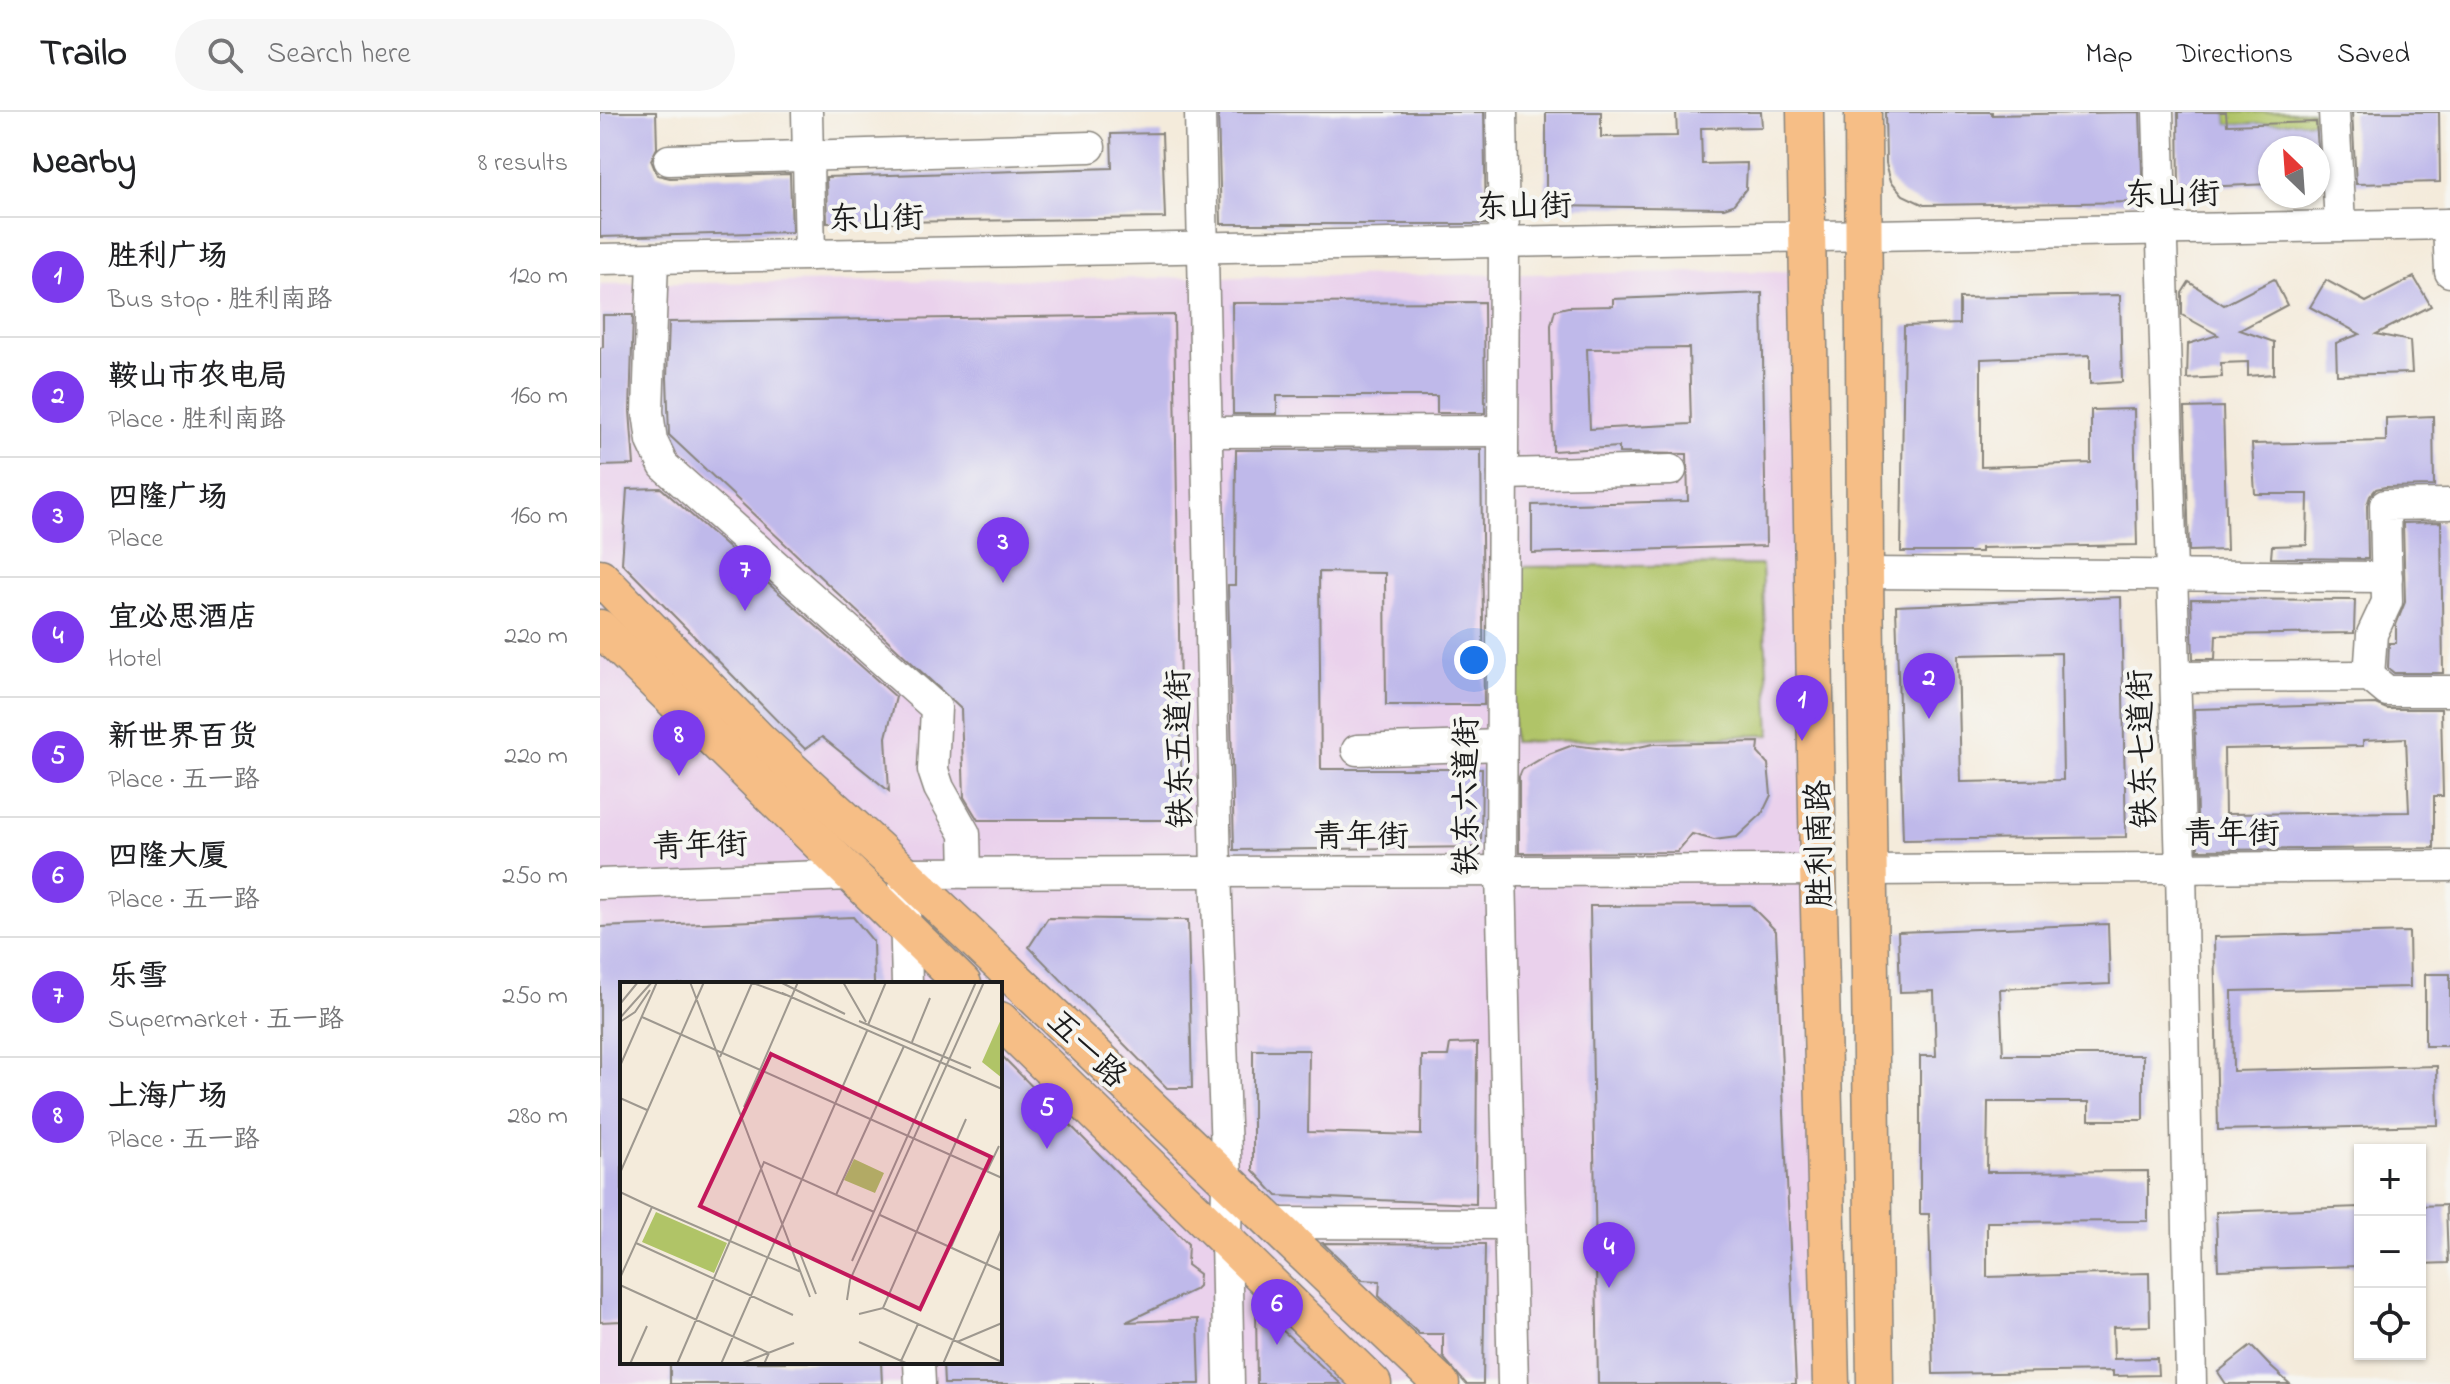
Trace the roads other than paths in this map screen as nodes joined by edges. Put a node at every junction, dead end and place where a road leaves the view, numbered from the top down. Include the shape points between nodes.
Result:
1 (807, 112) edge
2 (1200, 112) edge
3 (1502, 112) edge
4 (1805, 112) edge
5 (1863, 112) edge
6 (2158, 112) edge
7 (2334, 112) edge
8 (1090, 147) dead end
9 (808, 157) junction
10 (669, 160) dead end
11 (2449, 224) edge
12 (2340, 225) junction
13 (2161, 229) junction
14 (1864, 234) junction
15 (1808, 235) junction
16 (1504, 241) junction
17 (1203, 247) junction
18 (810, 255) junction
19 (653, 258) junction
20 (600, 259) edge
21 (2450, 272) edge
22 (1503, 431) junction
23 (1207, 432) junction
24 (1671, 470) dead end
25 (1503, 474) junction
26 (2450, 504) edge
27 (1865, 573) junction
28 (2172, 574) junction
29 (600, 577) edge
30 (2387, 577) junction
31 (600, 628) edge
32 (2369, 676) junction
33 (2175, 677) junction
34 (2450, 691) edge
35 (1501, 745) junction
36 (1357, 750) dead end
37 (2450, 866) edge
38 (2181, 868) junction
39 (1818, 870) junction
40 (1871, 870) junction
41 (1216, 871) junction
42 (1501, 871) junction
43 (904, 873) junction
44 (966, 873) junction
45 (851, 875) junction
46 (600, 884) edge
47 (905, 928) junction
48 (907, 982) edge
49 (961, 982) edge
50 (1002, 1022) edge
51 (1227, 1181) junction
52 (1272, 1223) junction
53 (1509, 1224) junction
54 (1226, 1240) junction
55 (919, 1364) edge
56 (920, 1384) edge
57 (1229, 1384) edge
58 (1373, 1384) edge
59 (1441, 1384) edge
60 (1513, 1384) edge
61 (1831, 1384) edge
62 (1875, 1384) edge
63 (2191, 1384) edge

1 - 9 street
2 - 17 street, 铁东五道街
3 - 16 street, 铁东六道街
4 - 15 main road, 胜利南路
5 - 14 main road, 胜利南路
6 - 13 street, 铁东七道街
7 - 12 street
8 - 9 street
9 - 10 street
9 - 18 street
11 - 12 street, 东山街
11 - 21 street
12 - 13 street, 东山街
13 - 14 street, 东山街
13 - 28 street, 铁东七道街
14 - 15 street, 东山街
14 - 27 main road, 胜利南路
15 - 16 street, 东山街
15 - 39 main road, 胜利南路
16 - 17 street, 东山街
16 - 22 street, 铁东六道街
17 - 18 street, 东山街
17 - 23 street, 铁东五道街
18 - 19 street, 东山街
19 - 20 street, 东山街
19 - 44 street via 648,412 652,441 664,466 936,708 933,770 965,834
22 - 23 street
22 - 25 street, 铁东六道街
23 - 41 street, 铁东五道街
24 - 25 street
25 - 35 street, 铁东六道街
26 - 30 street via 2385,505
27 - 28 street
27 - 40 main road, 胜利南路
28 - 30 street
28 - 33 street, 铁东七道街
29 - 43 main road, 五一路 via 759,740
30 - 32 street via 2387,602 2372,634
31 - 45 main road
32 - 33 street
32 - 34 street via 2387,691
33 - 38 street, 铁东七道街
35 - 36 street
35 - 42 street, 铁东六道街
37 - 38 street, 青年街
38 - 40 street, 青年街
38 - 63 street, 铁东七道街
39 - 42 street, 青年街
39 - 61 main road, 胜利南路
40 - 62 main road, 胜利南路
41 - 42 street, 青年街
41 - 44 street, 青年街
41 - 51 street, 铁东五道街
42 - 53 street, 铁东六道街
43 - 44 street, 青年街
43 - 47 street
43 - 51 main road, 五一路
45 - 46 street, 青年街
45 - 47 main road
47 - 48 street
47 - 49 main road
50 - 54 main road, 五一路
51 - 52 main road, 五一路
51 - 54 street, 铁东五道街
52 - 53 street
52 - 59 main road, 五一路
53 - 60 street, 铁东六道街
54 - 57 street, 铁东五道街
54 - 58 main road, 五一路
55 - 56 street

